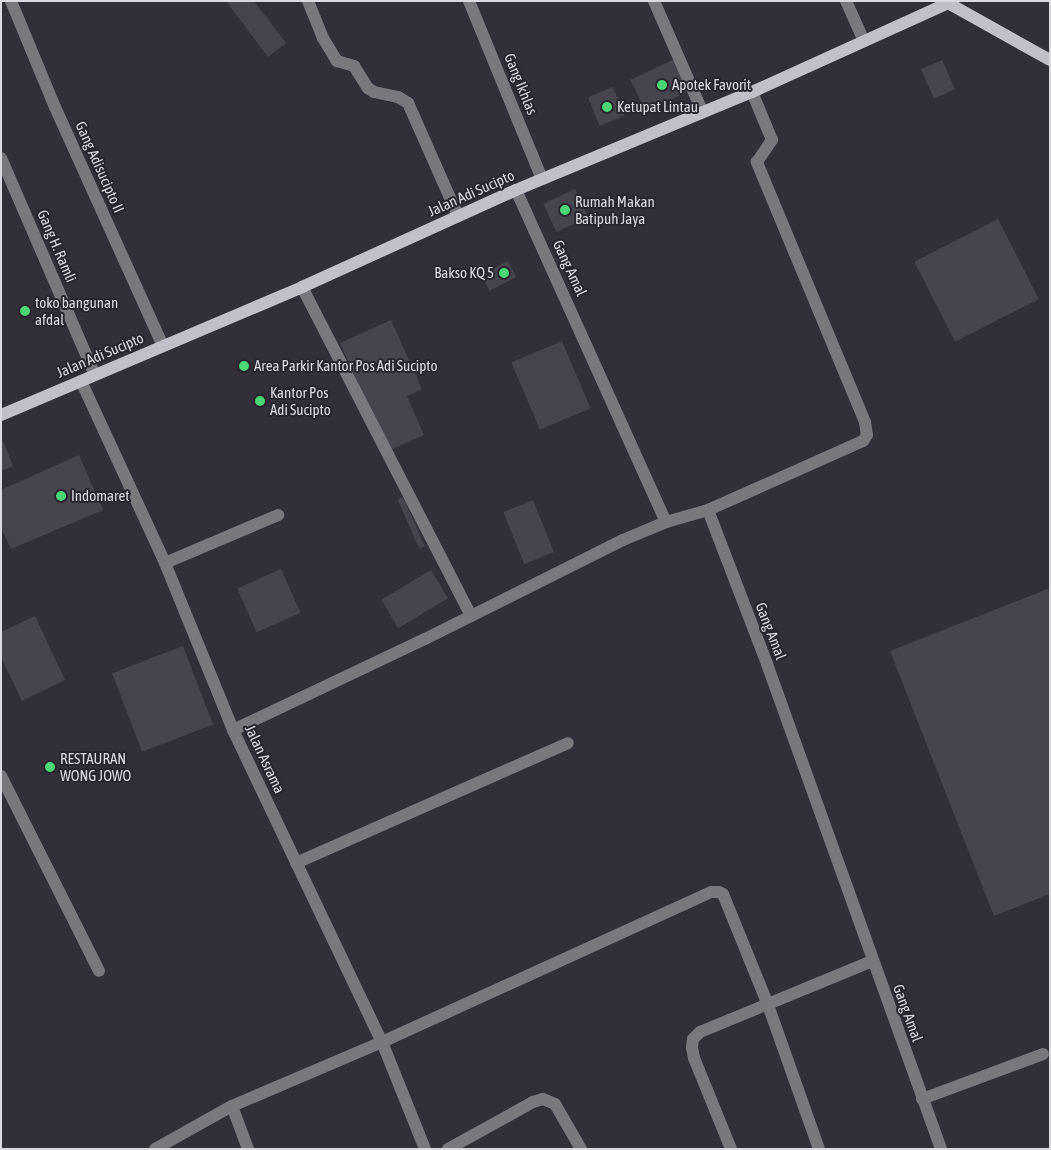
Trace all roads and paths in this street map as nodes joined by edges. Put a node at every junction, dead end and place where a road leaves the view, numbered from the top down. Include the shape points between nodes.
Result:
1 (11, 1) edge
2 (308, 1) edge
3 (469, 1) edge
4 (654, 1) edge
5 (846, 1) edge
6 (951, 2) edge
7 (864, 41) junction
8 (1050, 60) edge
9 (752, 92) junction
10 (702, 111) junction
11 (1, 158) edge
12 (542, 179) junction
13 (516, 190) junction
14 (458, 216) junction
15 (302, 287) junction
16 (163, 346) junction
17 (95, 375) junction
18 (81, 381) junction
19 (1, 415) edge
20 (708, 510) junction
21 (278, 516) dead end
22 (666, 522) junction
23 (165, 563) junction
24 (471, 616) junction
25 (233, 730) junction
26 (568, 743) dead end
27 (1, 776) edge
28 (296, 863) junction
29 (872, 961) junction
30 (99, 971) dead end
31 (768, 1005) junction
32 (382, 1042) junction
33 (1043, 1054) dead end
34 (922, 1098) junction
35 (232, 1106) junction
36 (816, 1148) edge
37 (155, 1149) edge
38 (248, 1149) edge
39 (425, 1149) edge
40 (448, 1149) edge
41 (580, 1149) edge
42 (731, 1149) edge
43 (941, 1149) edge

1 - 16 street, Gang Adisucipto II
2 - 14 street via 323,38 337,61 354,66 374,92 398,97 408,103
3 - 12 street, Gang Ikhlas
4 - 10 street
5 - 7 street
6 - 7 main road, Jalan Adi Sucipto
6 - 8 main road
7 - 9 main road, Jalan Adi Sucipto
9 - 10 main road, Jalan Adi Sucipto
9 - 20 street via 772,140 757,162 867,435 863,441
10 - 12 main road, Jalan Adi Sucipto
11 - 17 street, Gang H. Ramli
12 - 13 main road, Jalan Adi Sucipto
13 - 14 main road, Jalan Adi Sucipto
13 - 22 street, Gang Amal
14 - 15 main road, Jalan Adi Sucipto
15 - 16 main road, Jalan Adi Sucipto
15 - 24 street
16 - 17 main road, Jalan Adi Sucipto
17 - 18 main road, Jalan Adi Sucipto
18 - 19 main road, Jalan Adi Sucipto
18 - 23 street, Jalan Asrama
20 - 22 street
20 - 29 street, Gang Amal via 767,664
21 - 23 street
22 - 24 street via 622,540
23 - 25 street, Jalan Asrama
24 - 25 street
25 - 28 street, Jalan Asrama
26 - 28 street
27 - 30 street
28 - 32 street, Jalan Asrama
29 - 31 street
29 - 34 street, Gang Amal
31 - 32 street via 722,894 712,892
31 - 36 street
31 - 42 street via 700,1032 694,1039 694,1058
32 - 35 street
32 - 39 street, Jalan Asrama
33 - 34 street
34 - 43 street, Gang Amal
35 - 37 street
35 - 38 street
40 - 41 street via 543,1099 555,1104

